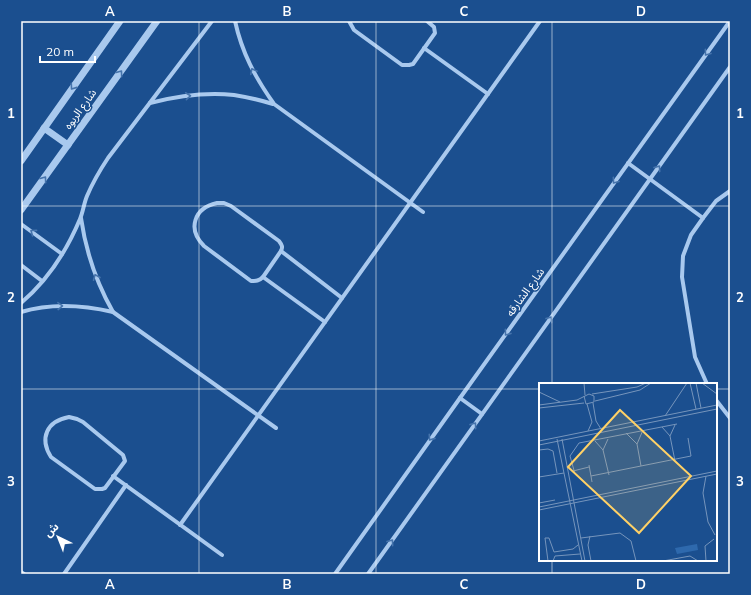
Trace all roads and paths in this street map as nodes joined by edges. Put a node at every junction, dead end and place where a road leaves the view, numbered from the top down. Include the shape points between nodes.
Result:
1 (120, 21) edge
2 (157, 21) edge
3 (212, 21) edge
4 (235, 21) edge
5 (349, 21) edge
6 (427, 21) edge
7 (540, 21) edge
8 (730, 21) edge
9 (424, 48) junction
10 (730, 67) edge
11 (488, 94) junction
12 (150, 103) junction
13 (274, 104) junction
14 (44, 128) junction
15 (68, 145) junction
16 (21, 161) edge
17 (628, 163) junction
18 (650, 179) junction
19 (730, 191) edge
20 (410, 203) junction
21 (21, 210) edge
22 (423, 212) dead end
23 (81, 218) junction
24 (702, 218) junction
25 (21, 224) edge
26 (281, 251) junction
27 (62, 254) junction
28 (21, 265) edge
29 (263, 277) junction
30 (42, 281) junction
31 (342, 298) junction
32 (21, 304) edge
33 (21, 312) edge
34 (113, 312) junction
35 (325, 322) junction
36 (707, 383) edge
37 (460, 398) junction
38 (717, 401) edge
39 (482, 414) junction
40 (258, 416) junction
41 (730, 418) edge
42 (276, 428) dead end
43 (113, 476) junction
44 (126, 485) junction
45 (180, 525) junction
46 (222, 554) dead end
47 (21, 572) edge
48 (24, 574) edge
49 (64, 574) edge
50 (336, 574) edge
51 (368, 574) edge

1 -> 14 street, شارع الربوه
15 -> 2 street, شارع الربوه
3 - 12 street
13 -> 4 street via 252,71
5 - 9 street via 354,30 402,65 413,64
6 - 9 street via 434,27 435,33
7 - 11 street
8 -> 17 street, شارع الشارقه
9 - 11 street
18 -> 10 street
11 - 20 street
12 -> 13 street via 177,97 212,94 233,95
12 - 23 street via 96,177
13 - 20 street
14 - 15 street
14 - 16 street, شارع الربوه
21 -> 15 street, شارع الربوه
17 - 18 street
17 -> 37 street, شارع الشارقه
18 - 24 street
39 -> 18 street
19 - 24 street via 716,201
20 - 22 street
20 - 31 street
23 - 27 street
34 -> 23 street via 92,267
24 - 36 street via 691,235 683,256 682,277 695,356
27 -> 25 street
26 - 29 street
26 - 29 street via 282,244 279,241 231,206 224,203 210,204 198,213 194,227 204,246 251,281
26 - 31 street
27 - 30 street
28 - 30 street
29 - 35 street
30 - 32 street
31 - 35 street
33 -> 34 street via 60,306 96,308
34 - 40 street
35 - 40 street
37 - 39 street
37 -> 50 street, شارع الشارقه
38 - 41 street
51 -> 39 street
40 - 42 street
40 - 45 street
43 - 43 street via 105,488 94,489 51,457 45,443 49,428 54,422 69,417 83,422 124,455 125,461
43 - 44 street
44 - 45 street
44 - 49 street
45 - 46 street
47 - 48 street

